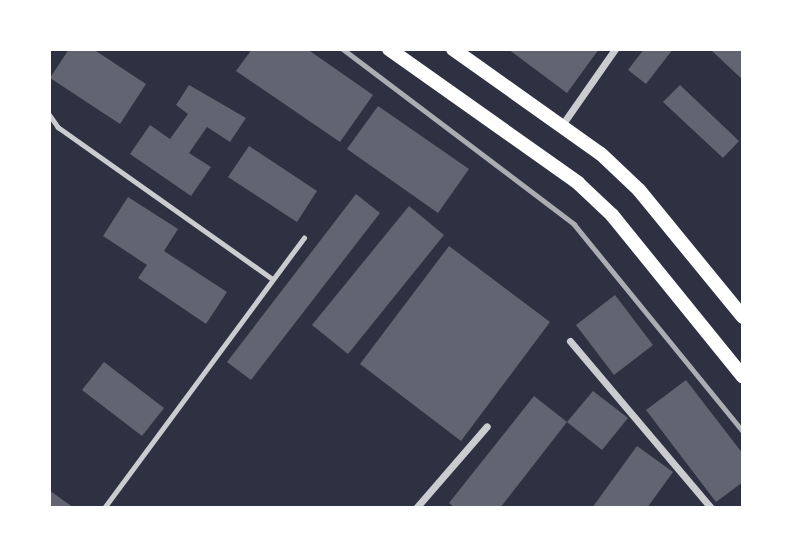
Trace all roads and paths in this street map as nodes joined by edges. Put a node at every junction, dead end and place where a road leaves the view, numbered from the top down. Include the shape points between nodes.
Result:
1 (389, 49) edge
2 (453, 49) edge
3 (615, 49) edge
4 (49, 114) edge
5 (562, 125) junction
6 (304, 238) dead end
7 (273, 279) junction
8 (743, 317) edge
9 (570, 341) dead end
10 (743, 377) edge
11 (487, 426) dead end
12 (104, 508) edge
13 (416, 508) edge
14 (711, 508) edge

1 - 10 highway via 578,183 612,215
2 - 5 highway
3 - 5 street
4 - 7 lane via 58,127
5 - 8 highway via 639,190
6 - 7 lane
7 - 12 lane
9 - 14 street
11 - 13 street

